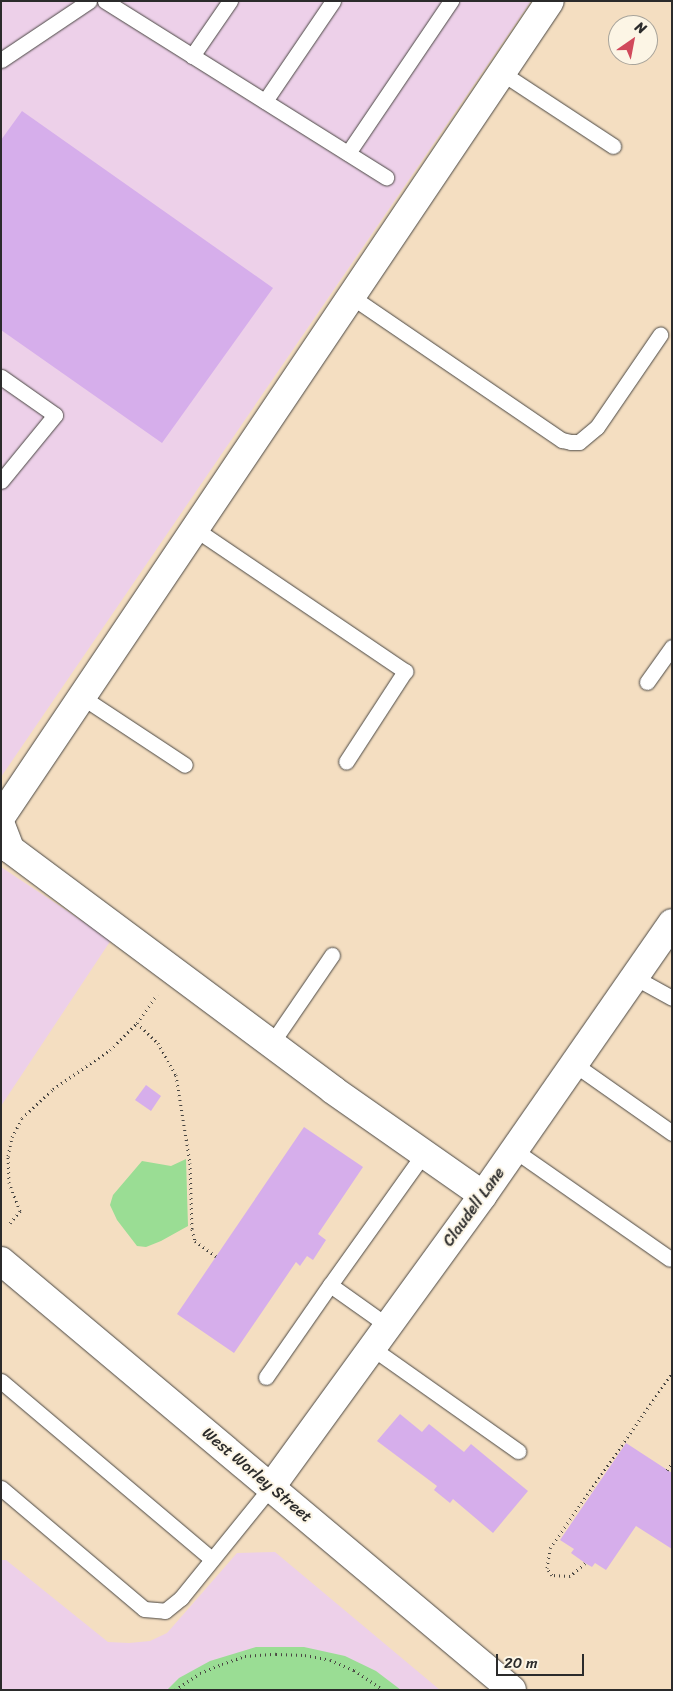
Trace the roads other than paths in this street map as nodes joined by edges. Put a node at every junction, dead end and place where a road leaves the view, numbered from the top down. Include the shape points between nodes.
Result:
1 (89, 1) edge
2 (105, 1) edge
3 (134, 1) edge
4 (230, 1) edge
5 (333, 1) edge
6 (451, 1) edge
7 (550, 1) edge
8 (124, 13) junction
9 (192, 56) junction
10 (1, 60) edge
11 (502, 73) junction
12 (265, 101) junction
13 (613, 146) dead end
14 (348, 153) junction
15 (386, 177) dead end
16 (352, 296) junction
17 (660, 335) dead end
18 (1, 377) edge
19 (3, 476) edge
20 (195, 529) junction
21 (672, 647) edge
22 (647, 682) dead end
23 (82, 697) junction
24 (346, 762) dead end
25 (185, 764) dead end
26 (1, 818) edge
27 (1, 825) edge
28 (672, 922) edge
29 (332, 955) dead end
30 (634, 977) junction
31 (672, 998) edge
32 (271, 1044) junction
33 (574, 1064) junction
34 (672, 1133) edge
35 (514, 1150) junction
36 (424, 1153) junction
37 (483, 1195) junction
38 (670, 1259) dead end
39 (1, 1261) edge
40 (330, 1285) junction
41 (388, 1326) junction
42 (372, 1348) junction
43 (266, 1377) dead end
44 (1, 1381) edge
45 (518, 1451) dead end
46 (270, 1487) junction
47 (1, 1488) edge
48 (212, 1559) junction
49 (512, 1690) edge

1 - 10 lane
2 - 8 lane
3 - 8 lane
4 - 9 lane
5 - 12 lane
6 - 14 lane
7 - 11 street
8 - 9 lane
9 - 12 lane
11 - 13 lane
11 - 16 street
12 - 14 lane
14 - 15 lane
16 - 17 lane via 571,442 579,442 597,426
16 - 20 street
18 - 19 lane via 55,414
20 - 23 street
20 - 24 lane via 406,671
21 - 22 lane
23 - 25 lane
23 - 26 street
27 - 32 street via 10,849
28 - 30 street, Claudell Lane
29 - 32 lane
30 - 31 lane
30 - 33 street, Claudell Lane
32 - 36 street
33 - 34 lane
33 - 35 street, Claudell Lane
35 - 37 street, Claudell Lane
35 - 38 lane
36 - 37 street
36 - 40 lane
37 - 41 street, Claudell Lane
39 - 46 street, West Worley Street
40 - 41 lane
40 - 43 lane
41 - 42 street, Claudell Lane
42 - 45 lane
42 - 46 street, Claudell Lane
44 - 48 lane
46 - 48 lane
46 - 49 street, West Worley Street
47 - 48 lane via 144,1609 165,1611 181,1598

